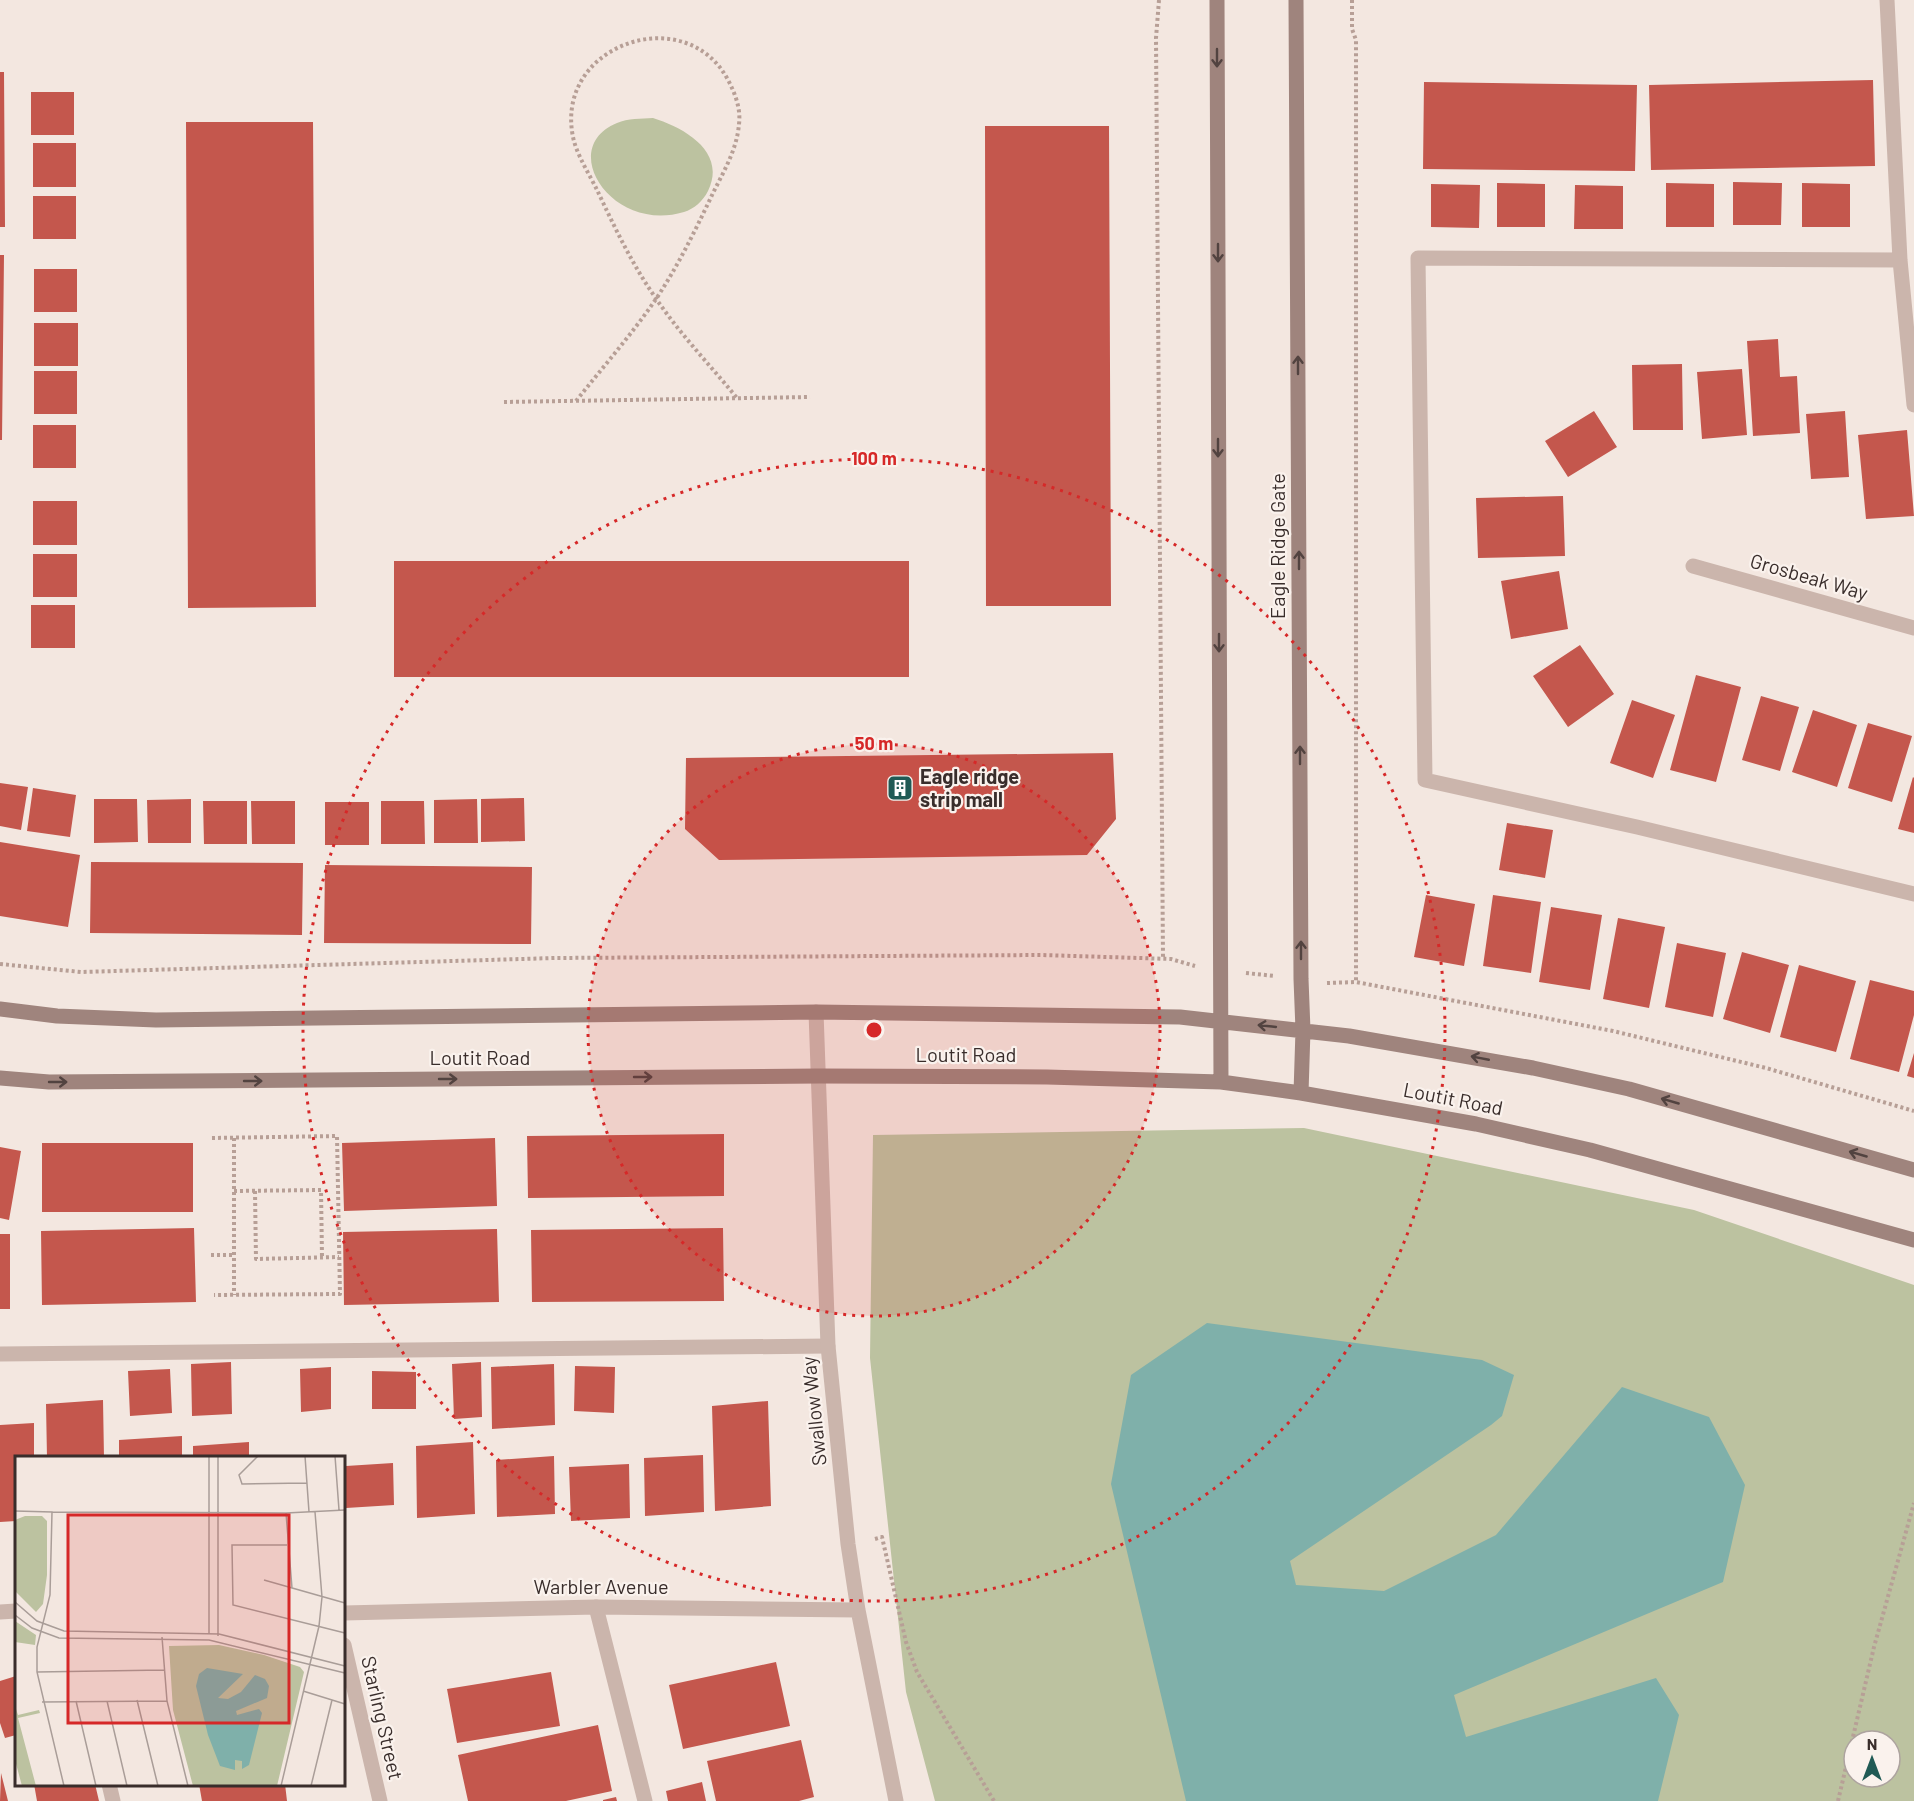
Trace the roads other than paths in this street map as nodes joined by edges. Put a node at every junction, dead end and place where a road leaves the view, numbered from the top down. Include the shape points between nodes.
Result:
1 (1217, 0) edge
2 (1296, 0) edge
3 (1887, 0) edge
4 (1900, 260) junction
5 (1914, 405) edge
6 (1693, 566) dead end
7 (1914, 628) edge
8 (1914, 894) edge
9 (0, 1009) edge
10 (816, 1012) junction
11 (1220, 1021) junction
12 (1304, 1030) junction
13 (819, 1076) junction
14 (0, 1078) edge
15 (1221, 1082) junction
16 (1301, 1093) junction
17 (1914, 1170) edge
18 (1914, 1240) edge
19 (828, 1346) junction
20 (0, 1354) edge
21 (596, 1607) junction
22 (858, 1610) junction
23 (15, 1611) edge
24 (0, 1612) edge
25 (345, 1613) edge
26 (345, 1649) edge
27 (109, 1786) edge
28 (113, 1801) edge
29 (380, 1801) edge
30 (645, 1801) edge
31 (896, 1801) edge

1 -> 11 street
12 -> 2 street, Eagle Ridge Gate
3 - 4 street
4 - 5 street
4 - 8 street via 1418,258 1425,780
6 - 7 street, Grosbeak Way
9 - 10 street via 156,1020
10 - 11 street via 1062,1014
10 - 13 street, Swallow Way
12 -> 11 street
11 - 15 street
12 - 16 street, Eagle Ridge Gate
17 -> 12 street via 1629,1089 1454,1053
14 -> 13 street, Loutit Road via 49,1082
13 - 15 street, Loutit Road
13 - 19 street, Swallow Way
15 - 16 street, Loutit Road
16 - 18 street, Loutit Road via 1476,1124 1578,1148
19 - 20 street
19 - 22 street, Swallow Way
21 - 22 street, Warbler Avenue
21 - 25 street, Warbler Avenue
21 - 30 street
22 - 31 street, Swallow Way
23 - 24 street
26 - 29 street, Starling Street
27 - 28 street

